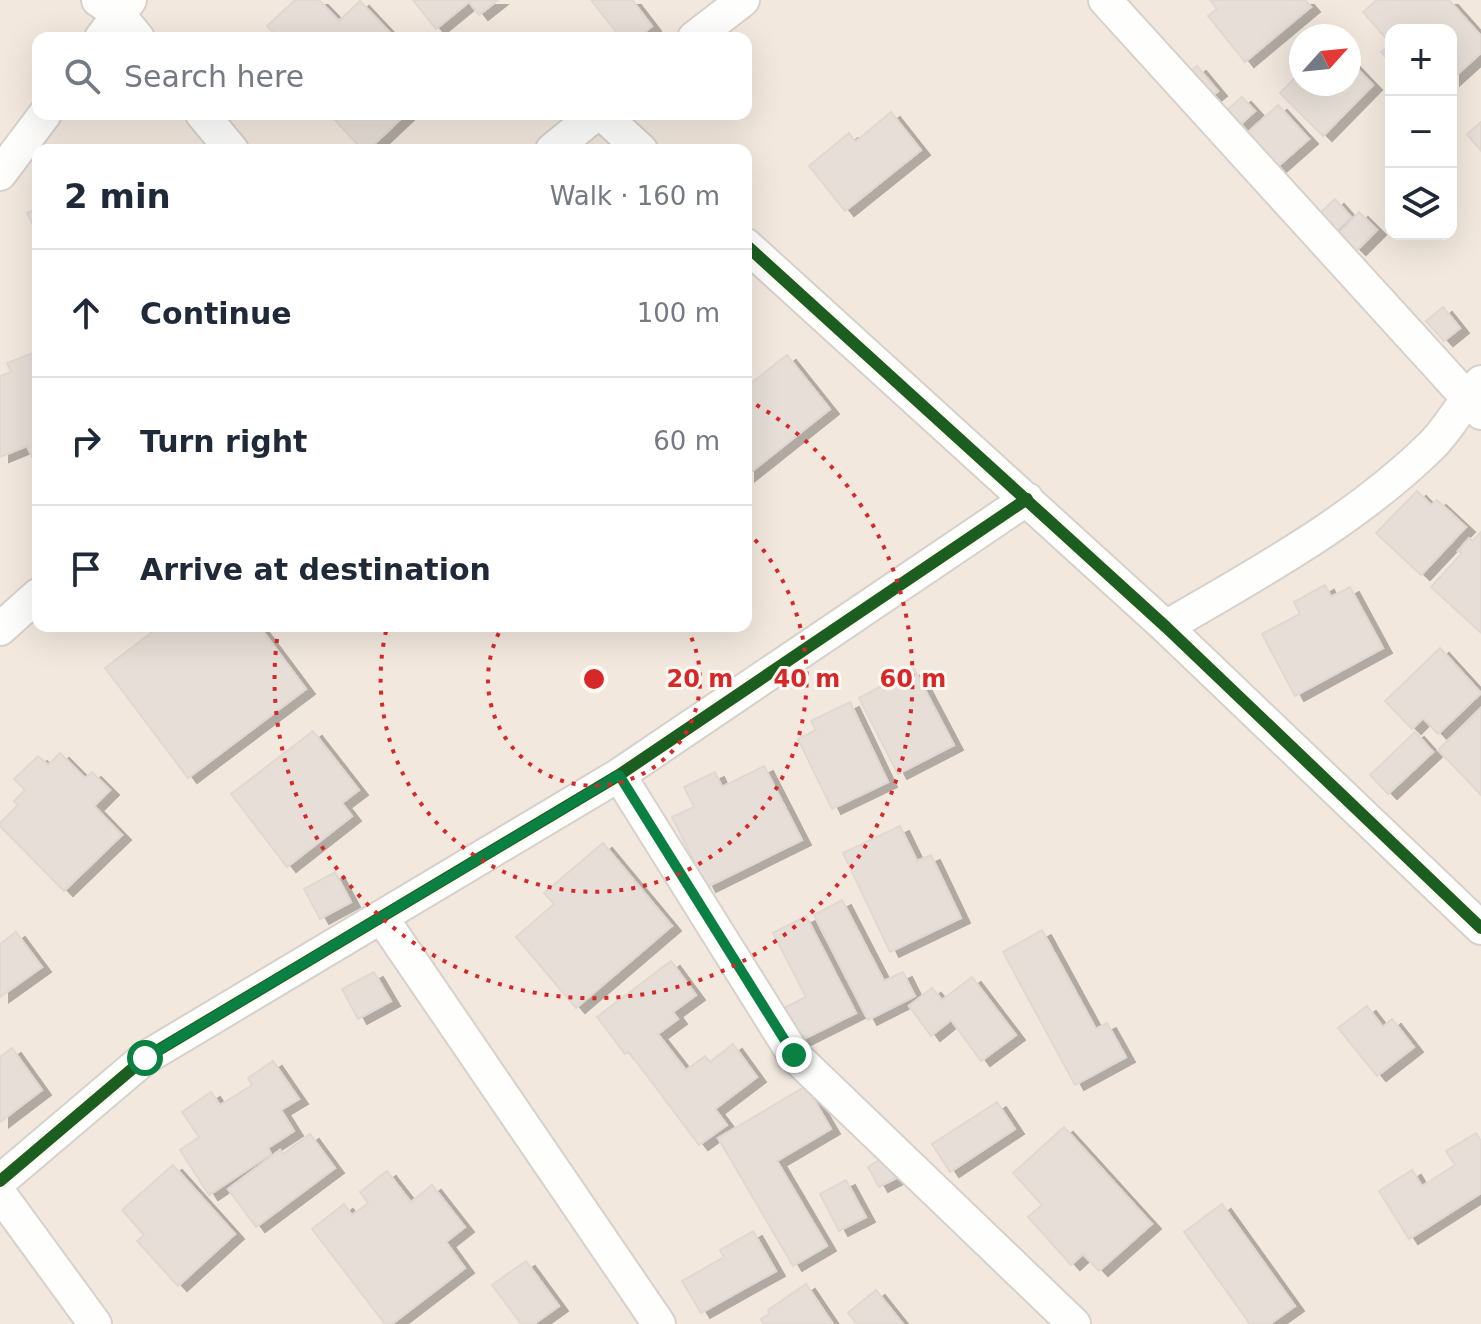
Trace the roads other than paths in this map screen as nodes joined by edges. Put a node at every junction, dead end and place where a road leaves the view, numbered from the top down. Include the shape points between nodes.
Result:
1 (743, 0) edge
2 (1105, 0) edge
3 (702, 32) edge
4 (40, 120) edge
5 (207, 120) edge
6 (591, 120) edge
7 (606, 120) edge
8 (227, 144) edge
9 (560, 144) edge
10 (634, 144) edge
11 (0, 174) edge
12 (752, 250) edge
13 (1476, 398) edge
14 (1027, 499) junction
15 (32, 600) edge
16 (1166, 627) junction
17 (0, 629) edge
18 (619, 775) junction
19 (382, 918) junction
20 (1481, 928) edge
21 (0, 1181) edge
22 (0, 1194) edge
23 (95, 1324) edge
24 (659, 1324) edge
25 (1074, 1324) edge

1 - 3 street
2 - 13 street
4 - 11 street
5 - 8 street
6 - 9 street
7 - 10 street
12 - 14 street
13 - 16 street via 1371,498 1299,549
14 - 16 street
14 - 18 street
15 - 17 street
16 - 20 street
18 - 19 street
18 - 25 street via 794,1055
19 - 21 street via 145,1058
19 - 24 street
22 - 23 street

